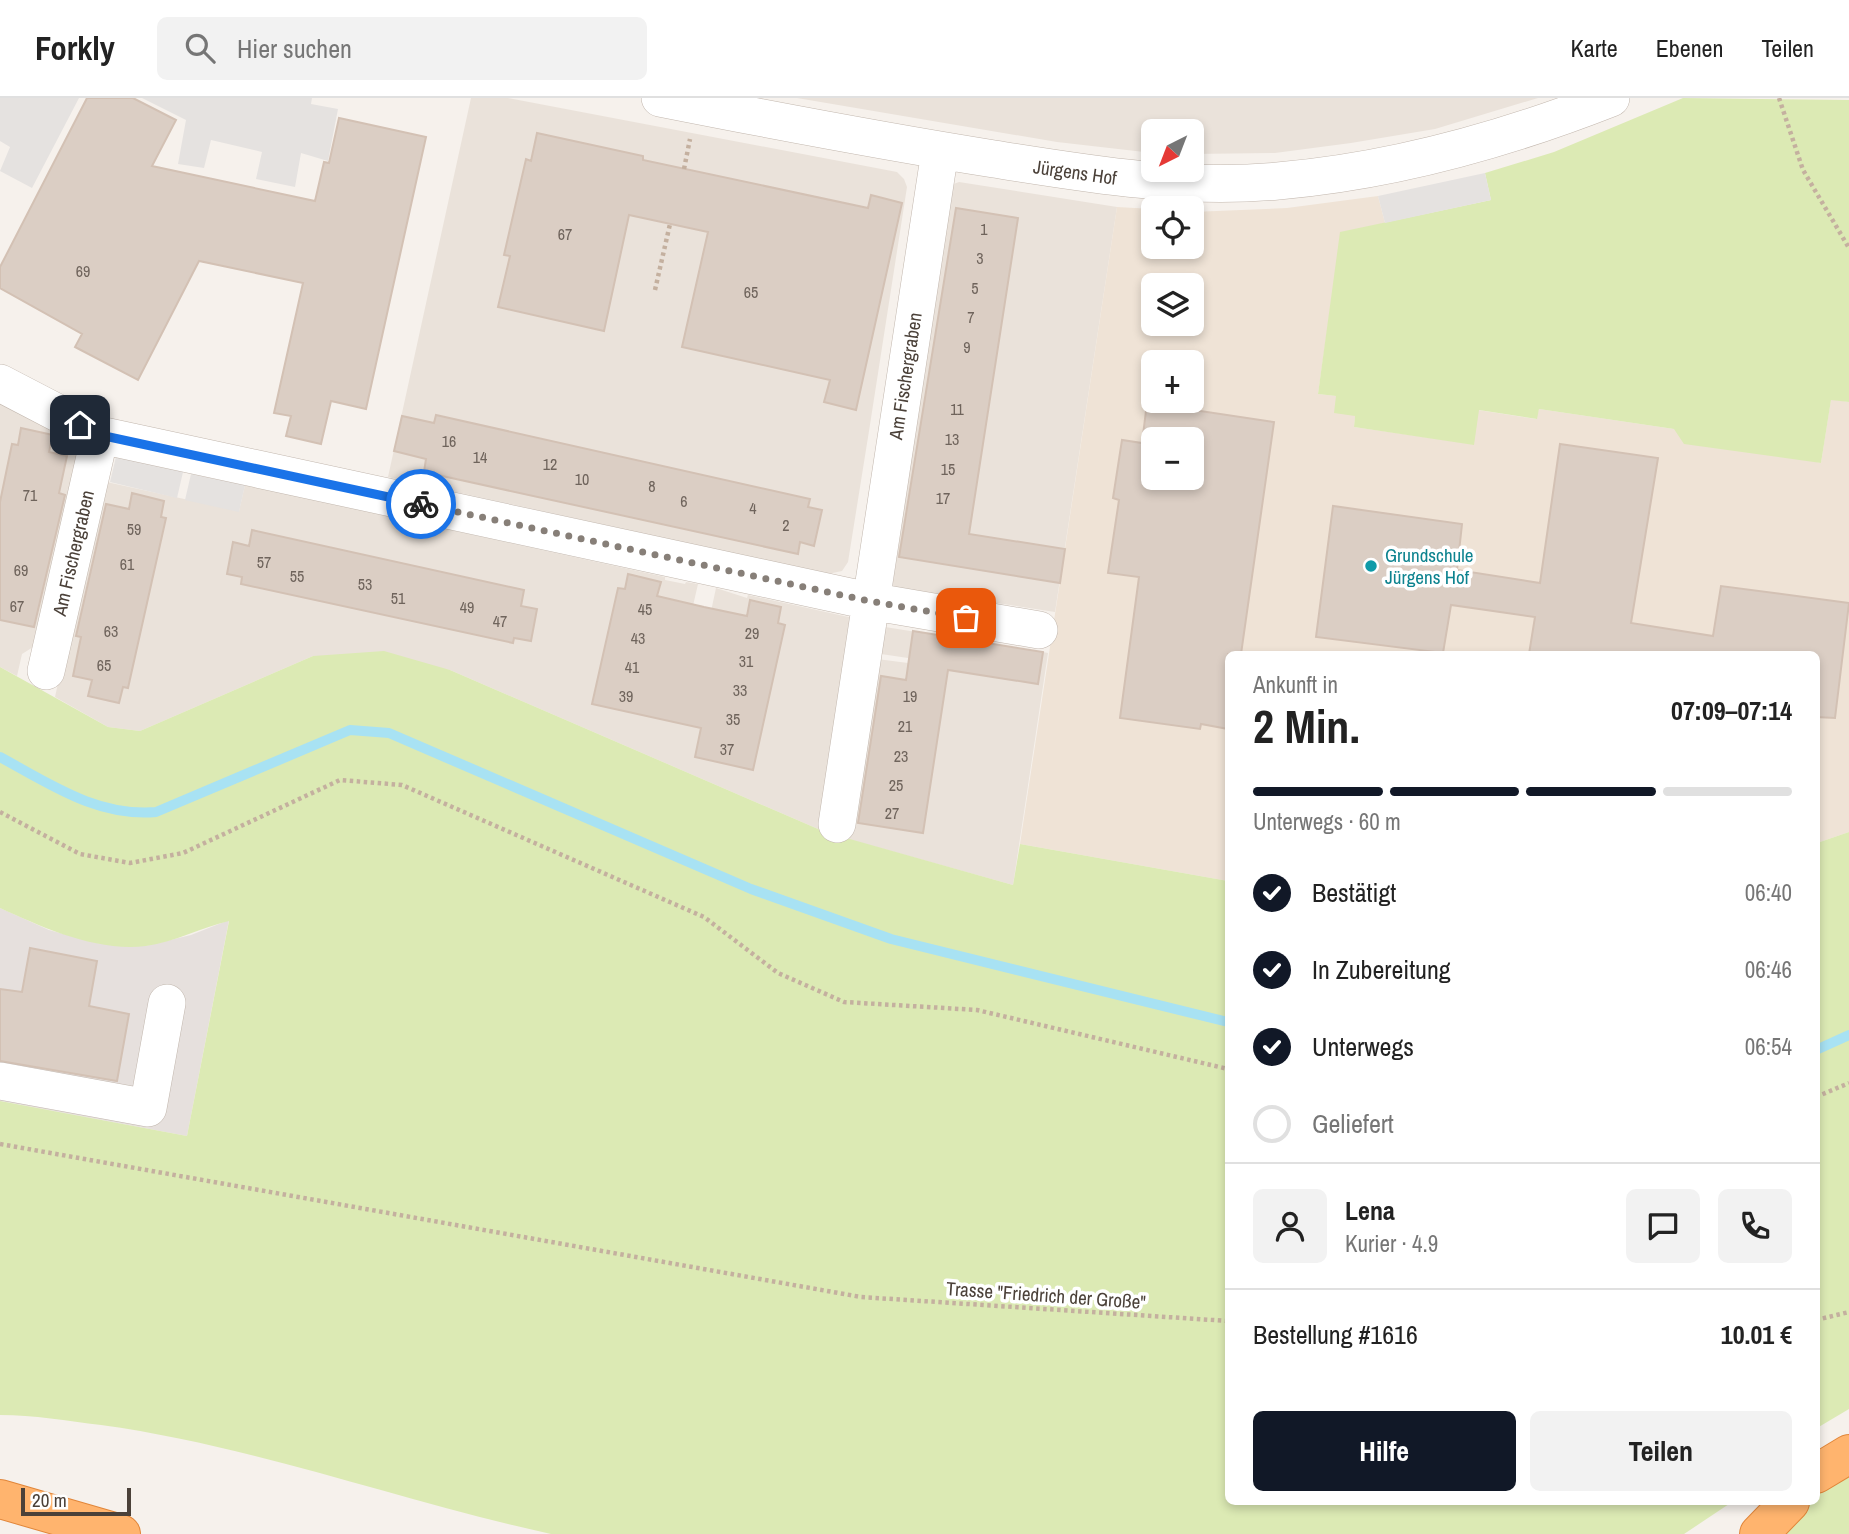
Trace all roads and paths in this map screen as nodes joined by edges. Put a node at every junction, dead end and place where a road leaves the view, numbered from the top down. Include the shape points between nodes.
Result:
1 (660, 98) edge
2 (1611, 98) edge
3 (1779, 98) edge
4 (940, 150) junction
5 (686, 158) dead end
6 (684, 169) dead end
7 (670, 224) dead end
8 (1849, 248) edge
9 (655, 290) dead end
10 (0, 383) edge
11 (100, 435) junction
12 (869, 601) junction
13 (1039, 630) dead end
14 (46, 671) dead end
15 (0, 812) edge
16 (836, 824) dead end
17 (167, 1003) dead end
18 (1225, 1068) edge
19 (0, 1081) edge
20 (1849, 1083) edge
21 (1820, 1095) edge
22 (0, 1144) edge
23 (1849, 1312) edge
24 (1820, 1319) edge
25 (1225, 1321) edge
26 (1849, 1454) edge
27 (1820, 1472) edge
28 (0, 1499) edge
29 (1787, 1505) edge
30 (121, 1534) edge
31 (1759, 1534) edge

1 - 4 street, Jürgens Hof
2 - 4 street, Jürgens Hof via 1461,149 1379,168 1277,181 1111,178
3 - 8 path via 1803,170
4 - 12 street, Am Fischergraben
5 - 6 path
7 - 9 path
10 - 11 street
11 - 12 street
11 - 14 street, Am Fischergraben
12 - 13 street
12 - 16 street, Am Fischergraben
15 - 18 path via 80,854 130,863 183,853 340,780 402,785 704,917 778,973 844,1002 976,1010
17 - 19 street via 148,1108
20 - 21 path
22 - 25 path, Trasse "Friedrich der Große" via 861,1297
23 - 24 path
26 - 27 highway
28 - 30 highway
29 - 31 highway

